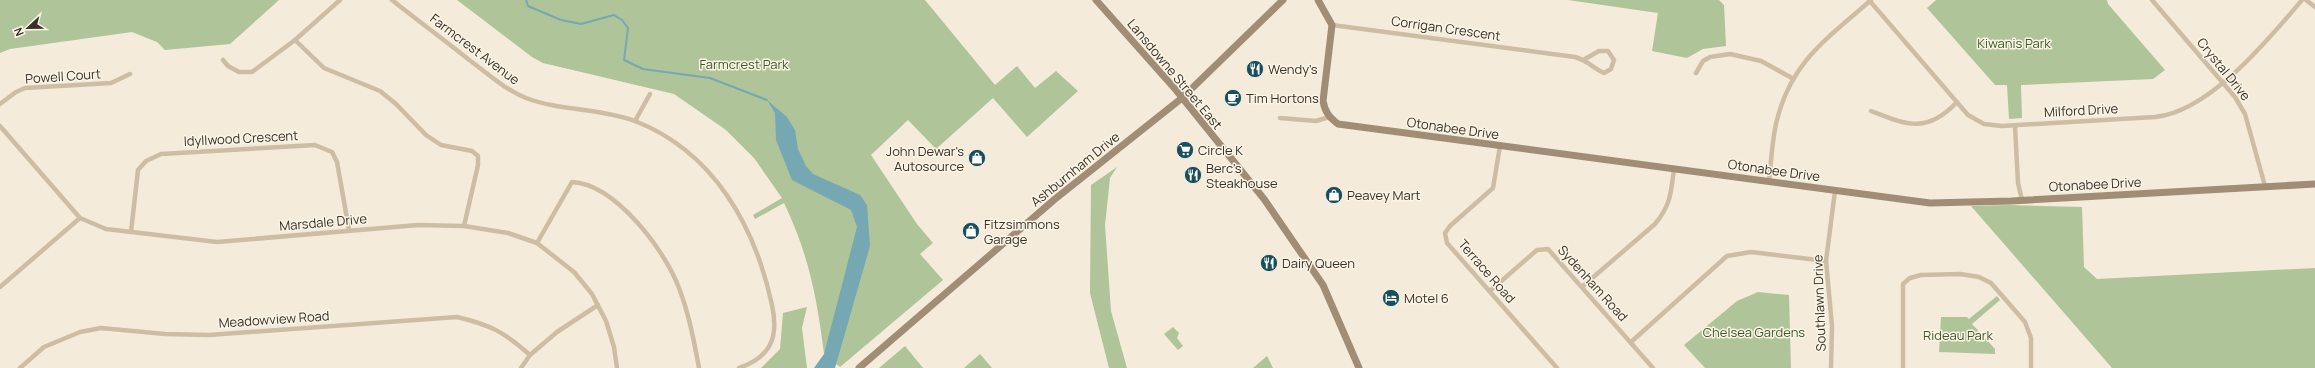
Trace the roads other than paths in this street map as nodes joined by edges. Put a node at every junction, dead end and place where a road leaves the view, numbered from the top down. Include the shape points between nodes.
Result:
1 (340, 0) edge
2 (392, 0) edge
3 (1096, 0) edge
4 (1283, 0) edge
5 (1318, 0) edge
6 (1870, 0) edge
7 (2152, 0) edge
8 (2302, 0) edge
9 (2306, 0) edge
10 (2315, 7) edge
11 (1332, 25) junction
12 (295, 40) junction
13 (1585, 59) junction
14 (223, 60) dead end
15 (1696, 73) dead end
16 (130, 74) dead end
17 (1792, 78) junction
18 (2223, 84) junction
19 (650, 94) dead end
20 (1182, 98) junction
21 (1957, 102) junction
22 (0, 104) edge
23 (1871, 111) dead end
24 (1329, 117) junction
25 (1280, 118) dead end
26 (635, 121) junction
27 (0, 126) edge
28 (2015, 126) junction
29 (1500, 146) junction
30 (1674, 169) junction
31 (1769, 182) junction
32 (2315, 184) edge
33 (2265, 186) junction
34 (1835, 191) junction
35 (2022, 200) junction
36 (80, 218) junction
37 (464, 226) junction
38 (349, 230) junction
39 (130, 232) junction
40 (536, 243) junction
41 (1826, 262) junction
42 (1583, 286) junction
43 (0, 288) edge
44 (1490, 291) junction
45 (598, 305) junction
46 (1631, 342) junction
47 (530, 355) junction
48 (20, 368) edge
49 (521, 368) edge
50 (617, 368) edge
51 (699, 368) edge
52 (739, 368) edge
53 (859, 368) edge
54 (1359, 368) edge
55 (1557, 368) edge
56 (1653, 368) edge
57 (1831, 368) edge
58 (1903, 368) edge
59 (2031, 368) edge

1 - 12 street
2 - 26 street, Farmcrest Avenue via 507,89 546,104 592,110
3 - 20 street, Lansdowne Street East
4 - 20 street, Ashburnham Drive
5 - 11 street
6 - 17 street via 1824,40
6 - 21 street, Milford Drive
7 - 18 street, Crystal Drive
8 - 18 street, Milford Drive via 2276,31
9 - 10 street
11 - 13 street, Corrigan Crescent
11 - 24 street via 1323,100
12 - 14 street via 252,72 239,72
12 - 37 street via 324,68 380,91 426,136 440,145 472,151 478,156
13 - 13 street via 1598,51 1608,51 1614,60 1611,69 1604,73 1593,68
15 - 17 street via 1710,57 1730,54 1761,61
16 - 22 street, Powell Court via 110,83 25,88
17 - 31 street via 1776,124
18 - 28 street, Milford Drive via 2180,112 2168,116
18 - 33 street, Crystal Drive via 2236,97 2245,114
19 - 26 street
20 - 53 street, Ashburnham Drive via 1055,199
20 - 54 street, Lansdowne Street East via 1264,198 1310,265 1337,314
21 - 23 street via 1934,120 1920,125 1911,125
21 - 28 street, Milford Drive via 1968,115 1984,124
24 - 25 street via 1316,121
24 - 29 street, Otonabee Drive via 1338,124
26 - 52 street, Farmcrest Avenue via 670,139 708,170 735,204 752,238 768,283 774,316 774,336 768,350 756,362
27 - 36 street, Marsdale Drive
28 - 35 street via 2018,184
29 - 30 street, Otonabee Drive
29 - 44 street, Terrace Road via 1493,188 1445,233 1447,243
30 - 31 street, Otonabee Drive
30 - 42 street via 1670,203 1663,215
31 - 34 street, Otonabee Drive
32 - 33 street, Otonabee Drive
33 - 35 street, Otonabee Drive
34 - 35 street, Otonabee Drive via 1930,203
34 - 41 street, Southlawn Drive
36 - 39 street, Marsdale Drive via 106,229
36 - 43 street
37 - 38 street, Marsdale Drive via 418,225
37 - 40 street, Marsdale Drive via 508,233
38 - 39 street, Marsdale Drive via 217,242
38 - 39 street, Idyllwood Crescent via 337,162 332,152 315,145 161,154 138,170
40 - 45 street, Marsdale Drive via 574,272
40 - 51 street via 572,182 581,182 606,194 631,216 654,243 678,287 693,334
41 - 46 street via 1751,252 1727,256
41 - 57 street, Southlawn Drive via 1832,326
42 - 44 street, Sydenham Road via 1548,250 1537,250
42 - 46 street, Sydenham Road
44 - 55 street, Terrace Road
45 - 47 street via 556,332
45 - 50 street, Marsdale Drive via 614,347
46 - 56 street, Sydenham Road
47 - 48 street, Meadowview Road via 509,336 485,324 457,317 209,335 101,328 80,332 44,348
47 - 49 street
58 - 59 street via 1903,284 1910,278 1921,275 1960,274 1979,277 1991,283 2025,322 2031,338

